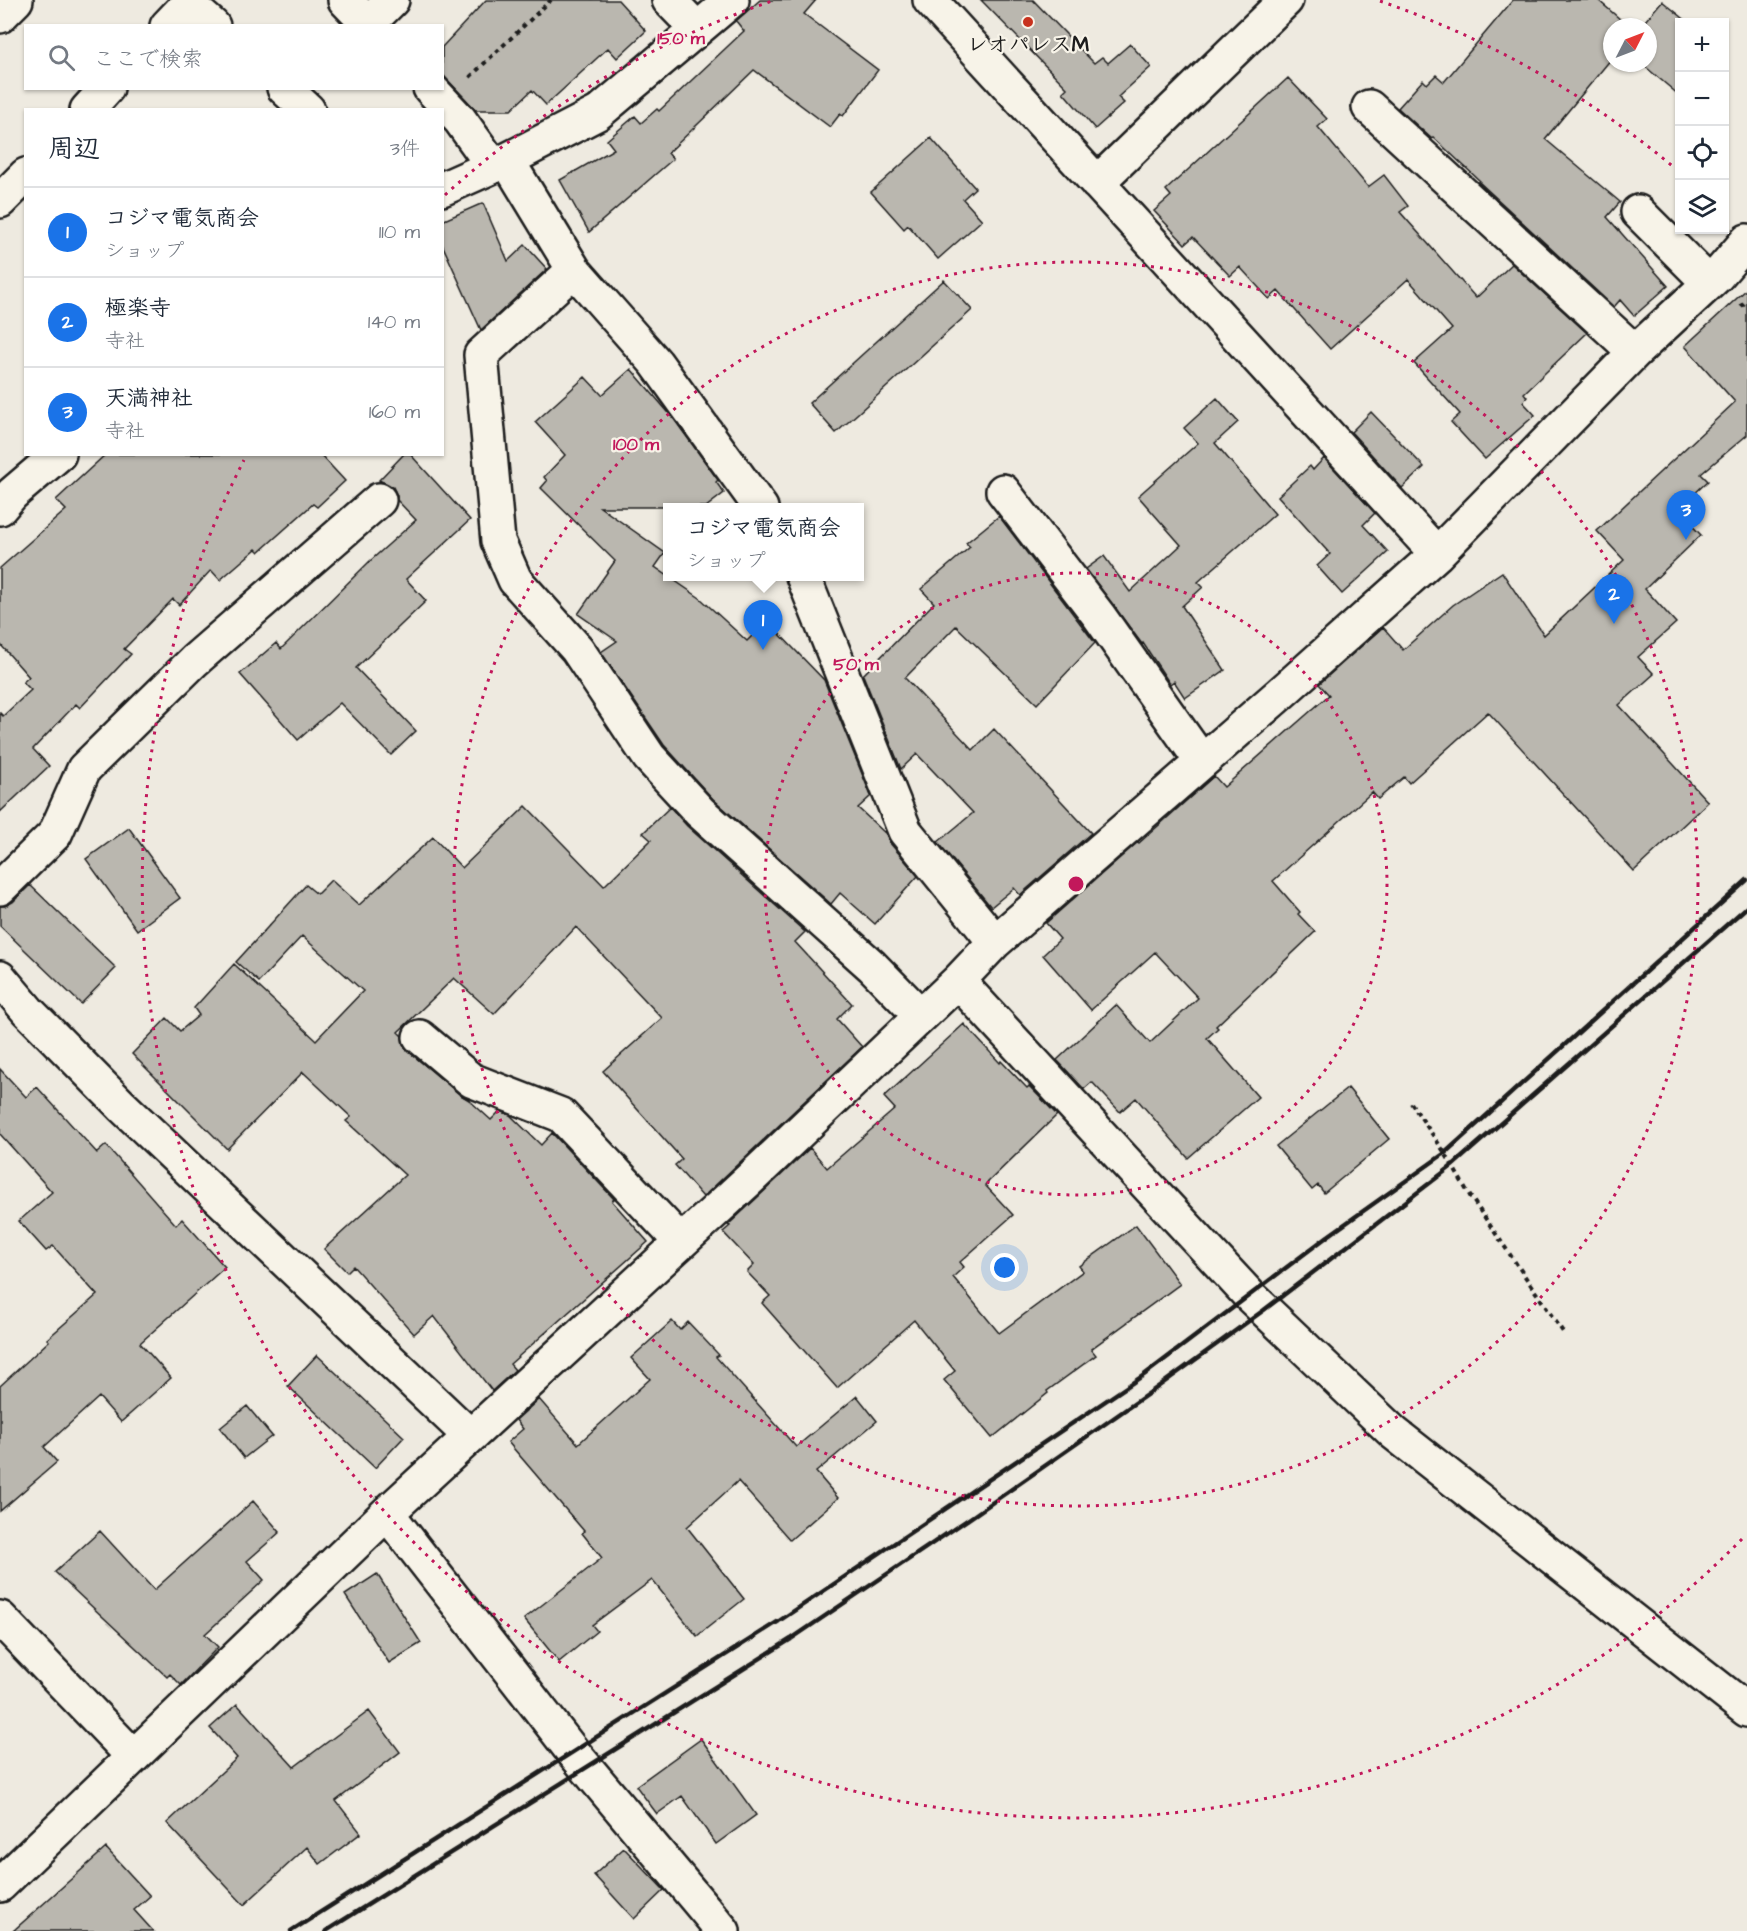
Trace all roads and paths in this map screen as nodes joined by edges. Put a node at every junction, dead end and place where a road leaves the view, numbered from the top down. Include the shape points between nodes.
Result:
1 (16, 0) edge
2 (345, 0) edge
3 (392, 0) edge
4 (551, 0) edge
5 (669, 0) edge
6 (732, 0) edge
7 (930, 0) edge
8 (1286, 0) edge
9 (0, 16) edge
10 (169, 24) edge
11 (211, 24) edge
12 (368, 24) edge
13 (370, 24) edge
14 (697, 30) junction
15 (444, 89) edge
16 (105, 90) edge
17 (286, 90) edge
18 (437, 95) edge
19 (1369, 106) dead end
20 (89, 108) edge
21 (306, 108) edge
22 (500, 163) junction
23 (24, 177) edge
24 (1097, 183) junction
25 (444, 188) edge
26 (0, 201) edge
27 (1638, 212) dead end
28 (1747, 242) edge
29 (574, 270) junction
30 (1709, 283) junction
31 (1635, 352) junction
32 (57, 456) edge
33 (1003, 491) dead end
34 (379, 500) dead end
35 (758, 503) edge
36 (0, 508) edge
37 (1437, 554) junction
38 (805, 581) edge
39 (1202, 762) junction
40 (0, 888) edge
41 (995, 942) junction
42 (0, 978) edge
43 (958, 981) junction
44 (921, 1016) junction
45 (420, 1037) dead end
46 (1411, 1103) dead end
47 (681, 1242) junction
48 (1563, 1332) dead end
49 (470, 1436) junction
50 (387, 1513) junction
51 (0, 1618) edge
52 (1747, 1710) edge
53 (133, 1756) junction
54 (0, 1885) edge
55 (723, 1931) edge

1 - 9 street
2 - 12 street
3 - 13 street
4 - 15 path
5 - 14 street
6 - 14 street
7 - 24 street
8 - 24 street
10 - 11 street via 188,4
14 - 22 street via 598,113
16 - 20 street
17 - 21 street
18 - 22 street
19 - 31 street
22 - 25 street
22 - 29 street
23 - 26 street
24 - 37 street
27 - 30 street
28 - 30 street
29 - 35 street via 656,363
29 - 44 street via 481,355 498,542 515,580 577,649 649,757 700,812 872,966
30 - 31 street
31 - 37 street
32 - 36 street
33 - 39 street via 1099,616
34 - 40 street via 194,661 84,769 55,834
37 - 39 street
38 - 41 street via 905,831
39 - 41 street
41 - 43 street
42 - 49 street via 122,1106
43 - 44 street
43 - 52 street via 1250,1296 1394,1432
44 - 47 street
45 - 47 street via 471,1080 561,1115
46 - 48 path
47 - 49 street
49 - 50 street
50 - 53 street
50 - 55 street via 573,1752
51 - 53 street
53 - 54 street

